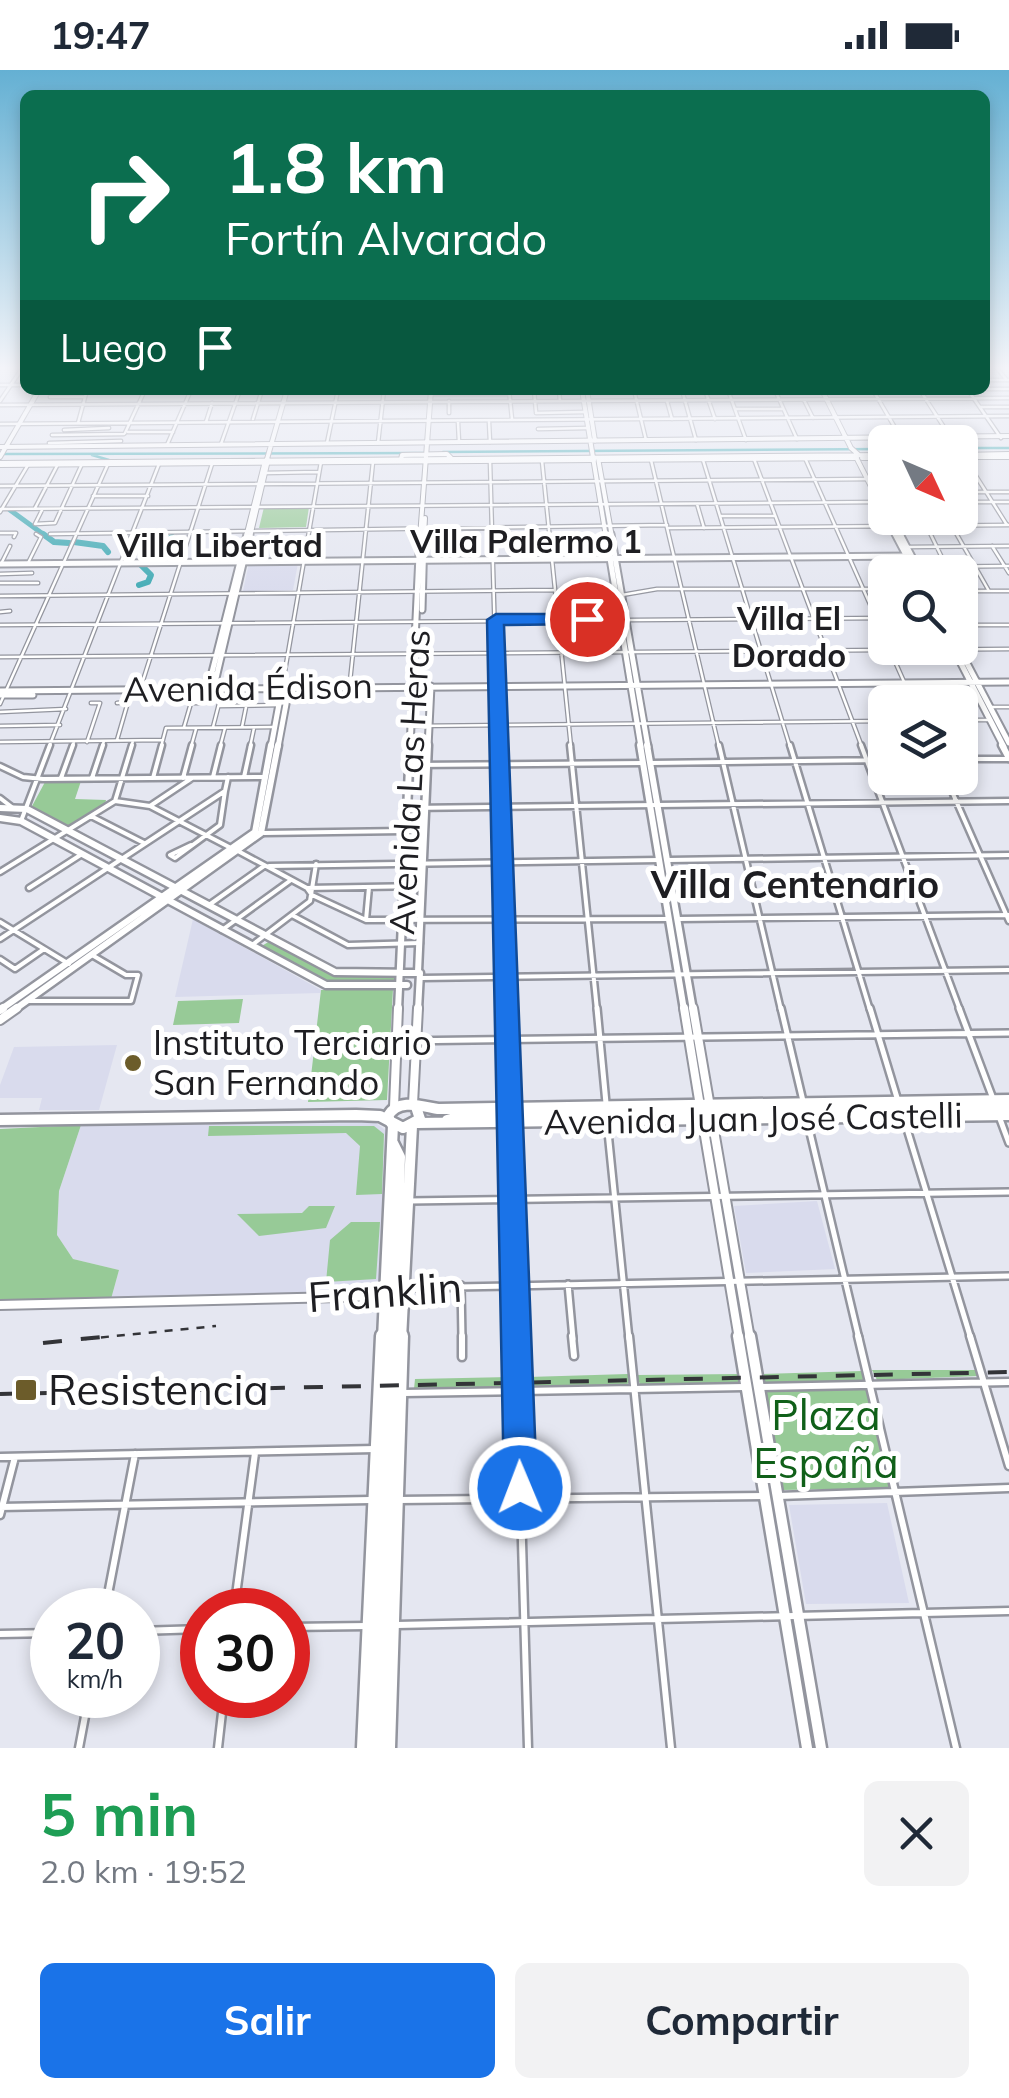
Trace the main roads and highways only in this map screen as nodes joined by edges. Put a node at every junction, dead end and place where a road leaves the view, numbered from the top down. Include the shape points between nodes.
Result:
1 (47, 445) edge
2 (254, 445) edge
3 (290, 445) edge
4 (387, 445) edge
5 (427, 445) edge
6 (450, 445) edge
7 (568, 445) edge
8 (593, 445) edge
9 (613, 445) edge
10 (852, 445) edge
11 (271, 446) junction
12 (593, 449) junction
13 (856, 454) junction
14 (1, 455) edge
15 (868, 455) edge
16 (426, 456) junction
17 (978, 456) edge
18 (1009, 456) edge
19 (525, 458) junction
20 (267, 460) junction
21 (337, 460) junction
22 (493, 461) junction
23 (364, 462) junction
24 (868, 476) edge
25 (613, 556) junction
26 (868, 557) edge
27 (422, 558) junction
28 (242, 561) junction
29 (2, 564) edge
30 (965, 665) edge
31 (974, 683) junction
32 (1009, 684) edge
33 (634, 686) junction
34 (416, 687) junction
35 (430, 688) junction
36 (211, 690) junction
37 (285, 690) junction
38 (3, 693) edge
39 (993, 720) junction
40 (1009, 743) edge
41 (1009, 759) edge
42 (0, 808) edge
43 (0, 818) edge
44 (178, 889) junction
45 (165, 899) junction
46 (70, 964) junction
47 (420, 977) junction
48 (403, 978) junction
49 (30, 993) junction
50 (1, 1015) edge
51 (414, 1106) junction
52 (1002, 1107) edge
53 (393, 1108) junction
54 (438, 1109) junction
55 (706, 1112) junction
56 (510, 1115) junction
57 (462, 1116) junction
58 (0, 1118) edge
59 (436, 1123) junction
60 (392, 1124) junction
61 (415, 1125) junction
62 (392, 1142) junction
63 (410, 1143) junction
64 (400, 1157) junction
65 (398, 1201) junction
66 (734, 1281) junction
67 (394, 1292) junction
68 (0, 1305) edge
69 (385, 1500) junction
70 (792, 1617) junction
71 (381, 1626) junction
72 (364, 1748) edge
73 (376, 1748) edge
74 (388, 1748) edge
75 (807, 1748) edge
76 (820, 1748) edge

1 - 14 main road
2 - 11 main road
3 - 11 main road
4 - 16 main road
5 - 16 main road, Avenida Las Heras
6 - 16 main road
7 - 12 main road
8 - 12 main road
9 - 12 main road
10 - 13 main road
11 - 20 main road
12 - 13 main road
12 - 13 main road via 651,460
12 - 19 main road
12 - 22 main road
12 - 25 main road
13 - 15 main road
13 - 24 main road
14 - 20 main road
14 - 20 main road via 28,464
16 - 19 main road
16 - 21 main road
16 - 22 main road
16 - 23 main road
16 - 27 main road, Avenida Las Heras
17 - 18 main road
19 - 22 main road
20 - 21 main road
20 - 23 main road
20 - 28 main road
21 - 23 main road
25 - 26 main road
25 - 27 main road
25 - 33 main road
27 - 28 main road
27 - 34 main road, Avenida Las Heras
28 - 29 main road
28 - 36 main road
30 - 31 main road
31 - 32 main road, Avenida Édison
31 - 33 main road, Avenida Édison
31 - 39 main road
31 - 39 main road
33 - 35 main road, Avenida Édison
33 - 55 main road
34 - 35 main road, Avenida Édison
34 - 37 main road, Avenida Édison
34 - 48 main road, Avenida Las Heras
35 - 47 main road, Avenida Las Heras
36 - 37 main road, Avenida Édison
36 - 37 main road, Avenida Édison
36 - 38 main road, Avenida Édison
37 - 44 main road via 258,833
39 - 40 main road
39 - 41 main road
42 - 44 main road via 27,809
43 - 45 main road via 21,821
44 - 45 main road
44 - 48 main road via 335,972
45 - 46 main road
45 - 46 main road
45 - 48 main road via 326,985
46 - 49 main road
47 - 48 main road
47 - 48 main road
47 - 51 main road, Avenida Las Heras
48 - 53 main road, Avenida Las Heras
49 - 50 main road
49 - 50 main road
51 - 53 main road
51 - 54 main road, Avenida Juan José Castelli
51 - 61 main road via 421,1115
52 - 55 main road, Avenida Juan José Castelli
53 - 58 main road
53 - 60 main road
54 - 56 main road, Avenida Juan José Castelli
54 - 57 main road, Avenida Juan José Castelli
55 - 56 main road, Avenida Juan José Castelli
55 - 66 main road
55 - 66 main road via 726,1196
56 - 57 main road, Avenida Juan José Castelli
56 - 59 main road, Avenida Juan José Castelli
57 - 59 main road, Avenida Juan José Castelli
58 - 60 main road via 356,1115
59 - 61 main road, Avenida Juan José Castelli
60 - 61 main road, Avenida Juan José Castelli
60 - 62 main road
61 - 63 main road
62 - 64 main road
62 - 65 main road
63 - 64 main road
63 - 65 main road
64 - 65 main road
65 - 67 main road
66 - 70 main road
67 - 68 main road, Franklin
67 - 69 main road
69 - 71 main road
69 - 71 main road
70 - 75 main road
70 - 76 main road
71 - 72 main road
71 - 73 main road
71 - 74 main road

